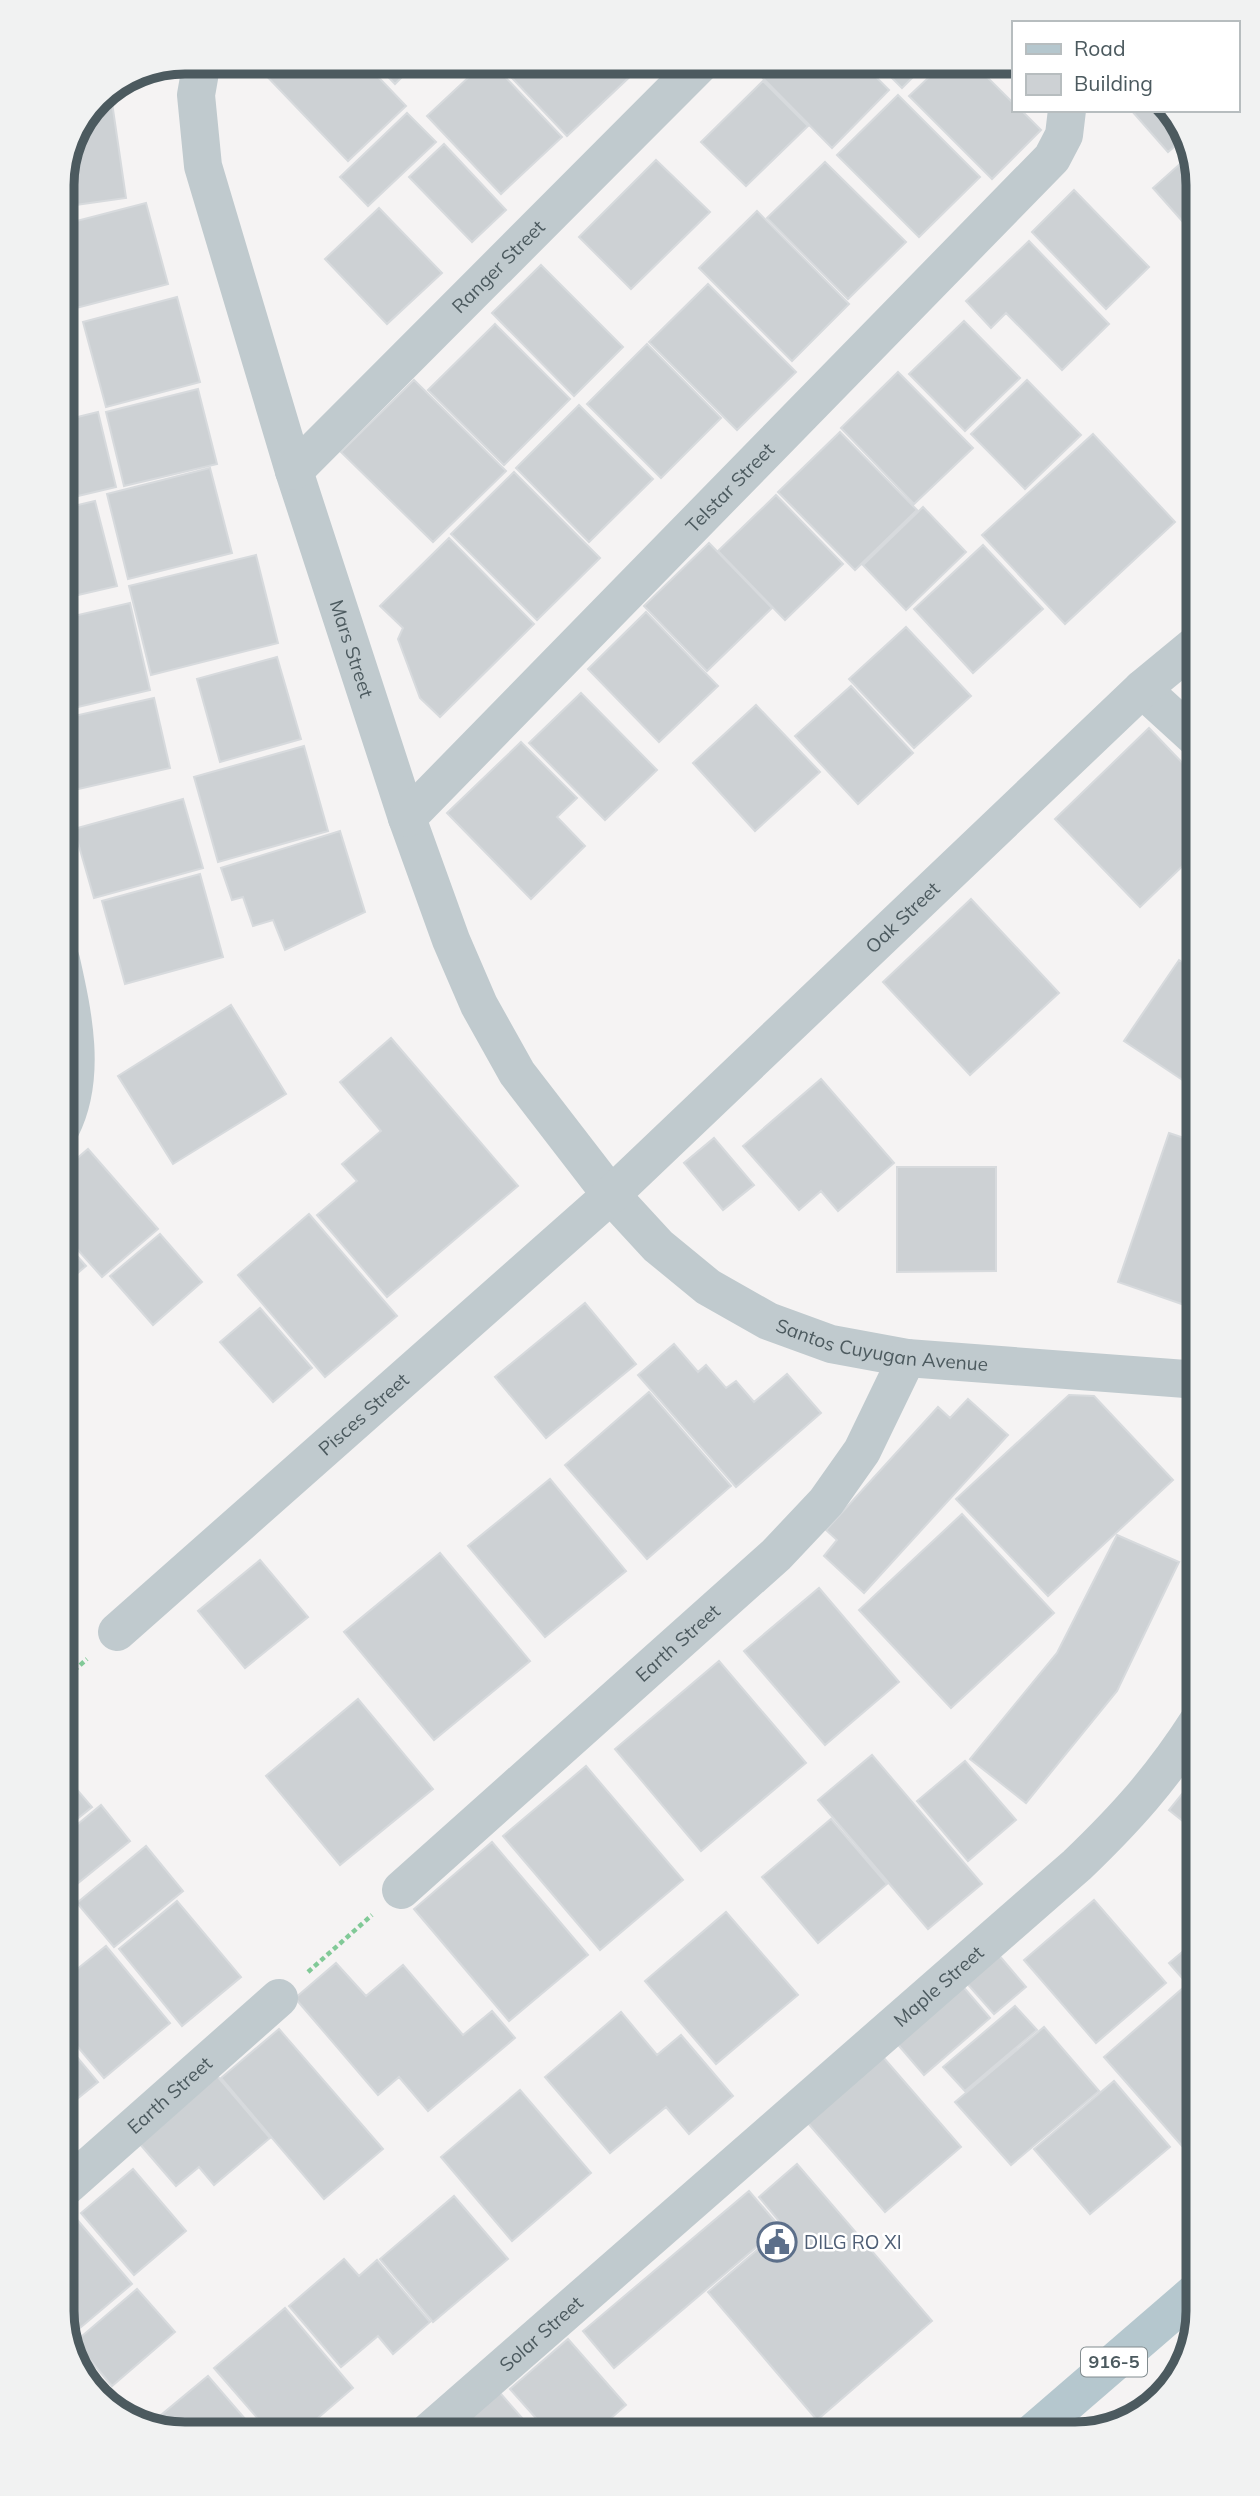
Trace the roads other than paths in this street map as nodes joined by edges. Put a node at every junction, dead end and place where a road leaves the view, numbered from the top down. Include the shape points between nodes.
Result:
1 (200, 73) edge
2 (690, 74) edge
3 (1067, 112) edge
4 (294, 471) junction
5 (1186, 653) edge
6 (1142, 690) junction
7 (1186, 729) edge
8 (407, 818) junction
9 (74, 1034) edge
10 (74, 1081) edge
11 (611, 1195) junction
12 (907, 1358) junction
13 (1186, 1379) edge
14 (117, 1632) dead end
15 (1186, 1741) edge
16 (401, 1890) road end
17 (279, 1998) road end
18 (73, 2180) edge
19 (657, 2232) joint
20 (1186, 2300) edge
21 (440, 2422) edge
22 (1045, 2422) edge

1 - 4 street, Mars Street via 196,95 203,166
2 - 4 street, Ranger Street
3 - 8 street, Telstar Street via 1064,135 1052,158
4 - 8 street, Mars Street
5 - 6 street, Oak Street
6 - 7 street
6 - 11 street, Oak Street
8 - 11 street, Mars Street via 451,940 485,1016 517,1073
9 - 10 street
11 - 12 street, Santos Cuyugan Avenue via 658,1246 708,1286 768,1321 831,1344
11 - 14 street, Pisces Street
12 - 13 street, Santos Cuyugan Avenue
12 - 16 street, Earth Street via 862,1451 826,1502 793,1537
15 - 19 street, Maple Street via 1124,1820 1077,1865
17 - 18 street, Earth Street
19 - 21 street, Solar Street
20 - 22 main road, 916-5

